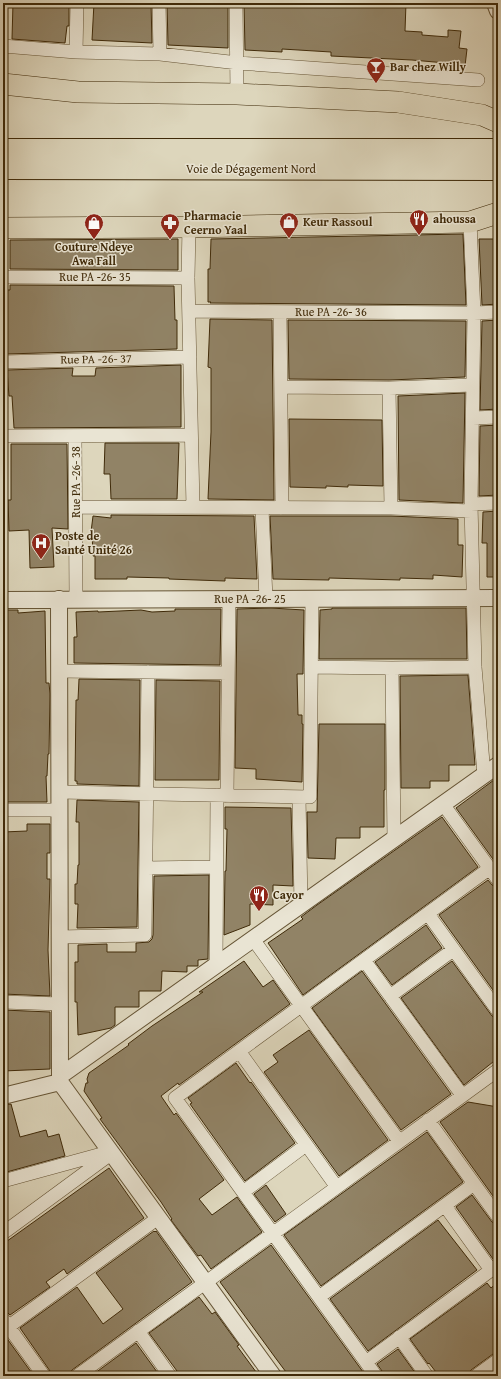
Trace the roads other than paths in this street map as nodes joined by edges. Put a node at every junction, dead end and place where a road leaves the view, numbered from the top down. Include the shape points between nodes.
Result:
1 (77, 3) edge
2 (159, 3) edge
3 (236, 3) edge
4 (495, 3) edge
5 (498, 11) edge
6 (3, 46) edge
7 (76, 52) junction
8 (160, 54) junction
9 (238, 63) junction
10 (478, 80) dead end
11 (3, 84) edge
12 (237, 94) junction
13 (490, 118) edge
14 (498, 132) edge
15 (3, 150) edge
16 (498, 150) edge
17 (3, 168) edge
18 (498, 169) edge
19 (488, 214) edge
20 (189, 227) junction
21 (3, 228) edge
22 (3, 277) edge
23 (188, 278) junction
24 (189, 311) junction
25 (280, 312) junction
26 (498, 312) edge
27 (474, 313) junction
28 (190, 357) junction
29 (3, 362) edge
30 (473, 385) junction
31 (281, 387) junction
32 (389, 388) junction
33 (498, 416) edge
34 (473, 418) junction
35 (192, 435) junction
36 (3, 436) edge
37 (75, 436) junction
38 (498, 503) edge
39 (76, 507) junction
40 (193, 507) junction
41 (471, 507) junction
42 (262, 508) junction
43 (282, 508) junction
44 (391, 508) junction
45 (312, 598) junction
46 (473, 598) junction
47 (498, 598) edge
48 (59, 599) junction
49 (76, 599) junction
50 (229, 599) junction
51 (266, 599) junction
52 (3, 600) edge
53 (311, 667) junction
54 (475, 667) junction
55 (392, 668) junction
56 (60, 671) junction
57 (148, 672) junction
58 (228, 673) junction
59 (498, 765) edge
60 (484, 774) junction
61 (60, 792) junction
62 (146, 794) junction
63 (222, 796) junction
64 (299, 797) junction
65 (443, 804) junction
66 (3, 810) edge
67 (60, 810) junction
68 (394, 839) junction
69 (216, 867) junction
70 (146, 868) junction
71 (490, 868) junction
72 (498, 880) edge
73 (301, 905) junction
74 (428, 914) junction
75 (60, 937) junction
76 (253, 940) junction
77 (453, 950) junction
78 (364, 960) junction
79 (216, 966) junction
80 (390, 996) junction
81 (3, 1002) edge
82 (60, 1004) junction
83 (301, 1006) junction
84 (498, 1012) edge
85 (239, 1051) junction
86 (496, 1074) edge
87 (60, 1079) junction
88 (462, 1095) junction
89 (3, 1096) edge
90 (428, 1120) junction
91 (398, 1141) junction
92 (306, 1145) junction
93 (111, 1152) junction
94 (3, 1181) edge
95 (474, 1184) junction
96 (336, 1186) junction
97 (243, 1192) junction
98 (445, 1206) junction
99 (498, 1217) edge
100 (158, 1218) junction
101 (3, 1232) edge
102 (273, 1233) junction
103 (495, 1268) edge
104 (205, 1282) junction
105 (319, 1297) junction
106 (6, 1323) edge
107 (138, 1331) junction
108 (399, 1337) junction
109 (498, 1360) edge
110 (366, 1362) junction
111 (44, 1376) edge
112 (77, 1376) edge
113 (170, 1376) edge
114 (273, 1376) edge
115 (376, 1376) edge
116 (427, 1376) edge
117 (476, 1376) edge

1 - 7 street
2 - 8 street
3 - 9 street
4 - 5 street
6 - 7 street
7 - 8 street
8 - 9 street
9 - 10 street
9 - 12 street
11 - 12 main road via 78,92
12 - 13 main road via 398,102
13 - 14 main road
15 - 16 highway, Voie de Dégagement Nord
17 - 18 highway, Voie de Dégagement Nord
19 - 20 main road
19 - 27 street
20 - 21 main road
20 - 23 street
22 - 23 street, Rue PA -26- 35
23 - 24 street
24 - 25 street, Rue PA -26- 36
24 - 28 street
25 - 27 street, Rue PA -26- 36
25 - 31 street
26 - 27 street, Rue PA -26- 36
27 - 30 street
28 - 29 street, Rue PA -26- 37
28 - 35 street
30 - 32 street
30 - 34 street
31 - 32 street
31 - 43 street
32 - 44 street
33 - 34 street
34 - 41 street
35 - 37 street
35 - 40 street
36 - 37 street
37 - 39 street, Rue PA -26- 38
38 - 41 street
39 - 40 street
39 - 49 street, Rue PA -26- 38
40 - 42 street
41 - 44 street
41 - 46 street
42 - 43 street
42 - 51 street
43 - 44 street
45 - 46 street, Rue PA -26- 25
45 - 51 street, Rue PA -26- 25
45 - 53 street
46 - 47 street, Rue PA -26- 25
46 - 54 street
48 - 49 street, Rue PA -26- 25
48 - 52 street, Rue PA -26- 25
48 - 56 street
49 - 50 street, Rue PA -26- 25
50 - 51 street, Rue PA -26- 25
50 - 58 street
53 - 55 street
53 - 64 street via 310,797
54 - 55 street
54 - 60 street
55 - 68 street
56 - 57 street
56 - 61 street
57 - 58 street
57 - 62 street
58 - 63 street
59 - 60 street
60 - 65 street
61 - 62 street
61 - 67 street
62 - 63 street
62 - 70 street
63 - 64 street
63 - 69 street
64 - 73 street
65 - 68 street
65 - 71 street
66 - 67 street
67 - 75 street
68 - 73 street
69 - 70 street
69 - 79 street
70 - 75 street via 145,935
71 - 72 street
71 - 74 street
73 - 76 street
74 - 77 street
74 - 78 street
75 - 82 street
76 - 79 street
76 - 83 street
77 - 80 street
77 - 84 street
78 - 80 street
78 - 83 street
79 - 87 street
80 - 88 street
81 - 82 street
82 - 87 street
83 - 85 street
83 - 91 street
85 - 92 street
85 - 97 street via 175,1098
86 - 88 street
87 - 89 street
87 - 93 street
88 - 90 street
90 - 91 street
90 - 95 street
91 - 96 street
92 - 96 street
92 - 97 street
93 - 94 street
93 - 100 street
93 - 101 street
95 - 98 street
95 - 99 street
96 - 102 street
97 - 102 street
98 - 103 street
98 - 105 street
100 - 104 street
100 - 106 street
102 - 104 street
102 - 105 street
103 - 108 street
104 - 107 street
104 - 114 street
105 - 110 street
106 - 111 street
107 - 112 street
107 - 113 street
108 - 110 street
108 - 116 street
109 - 117 street
110 - 115 street

